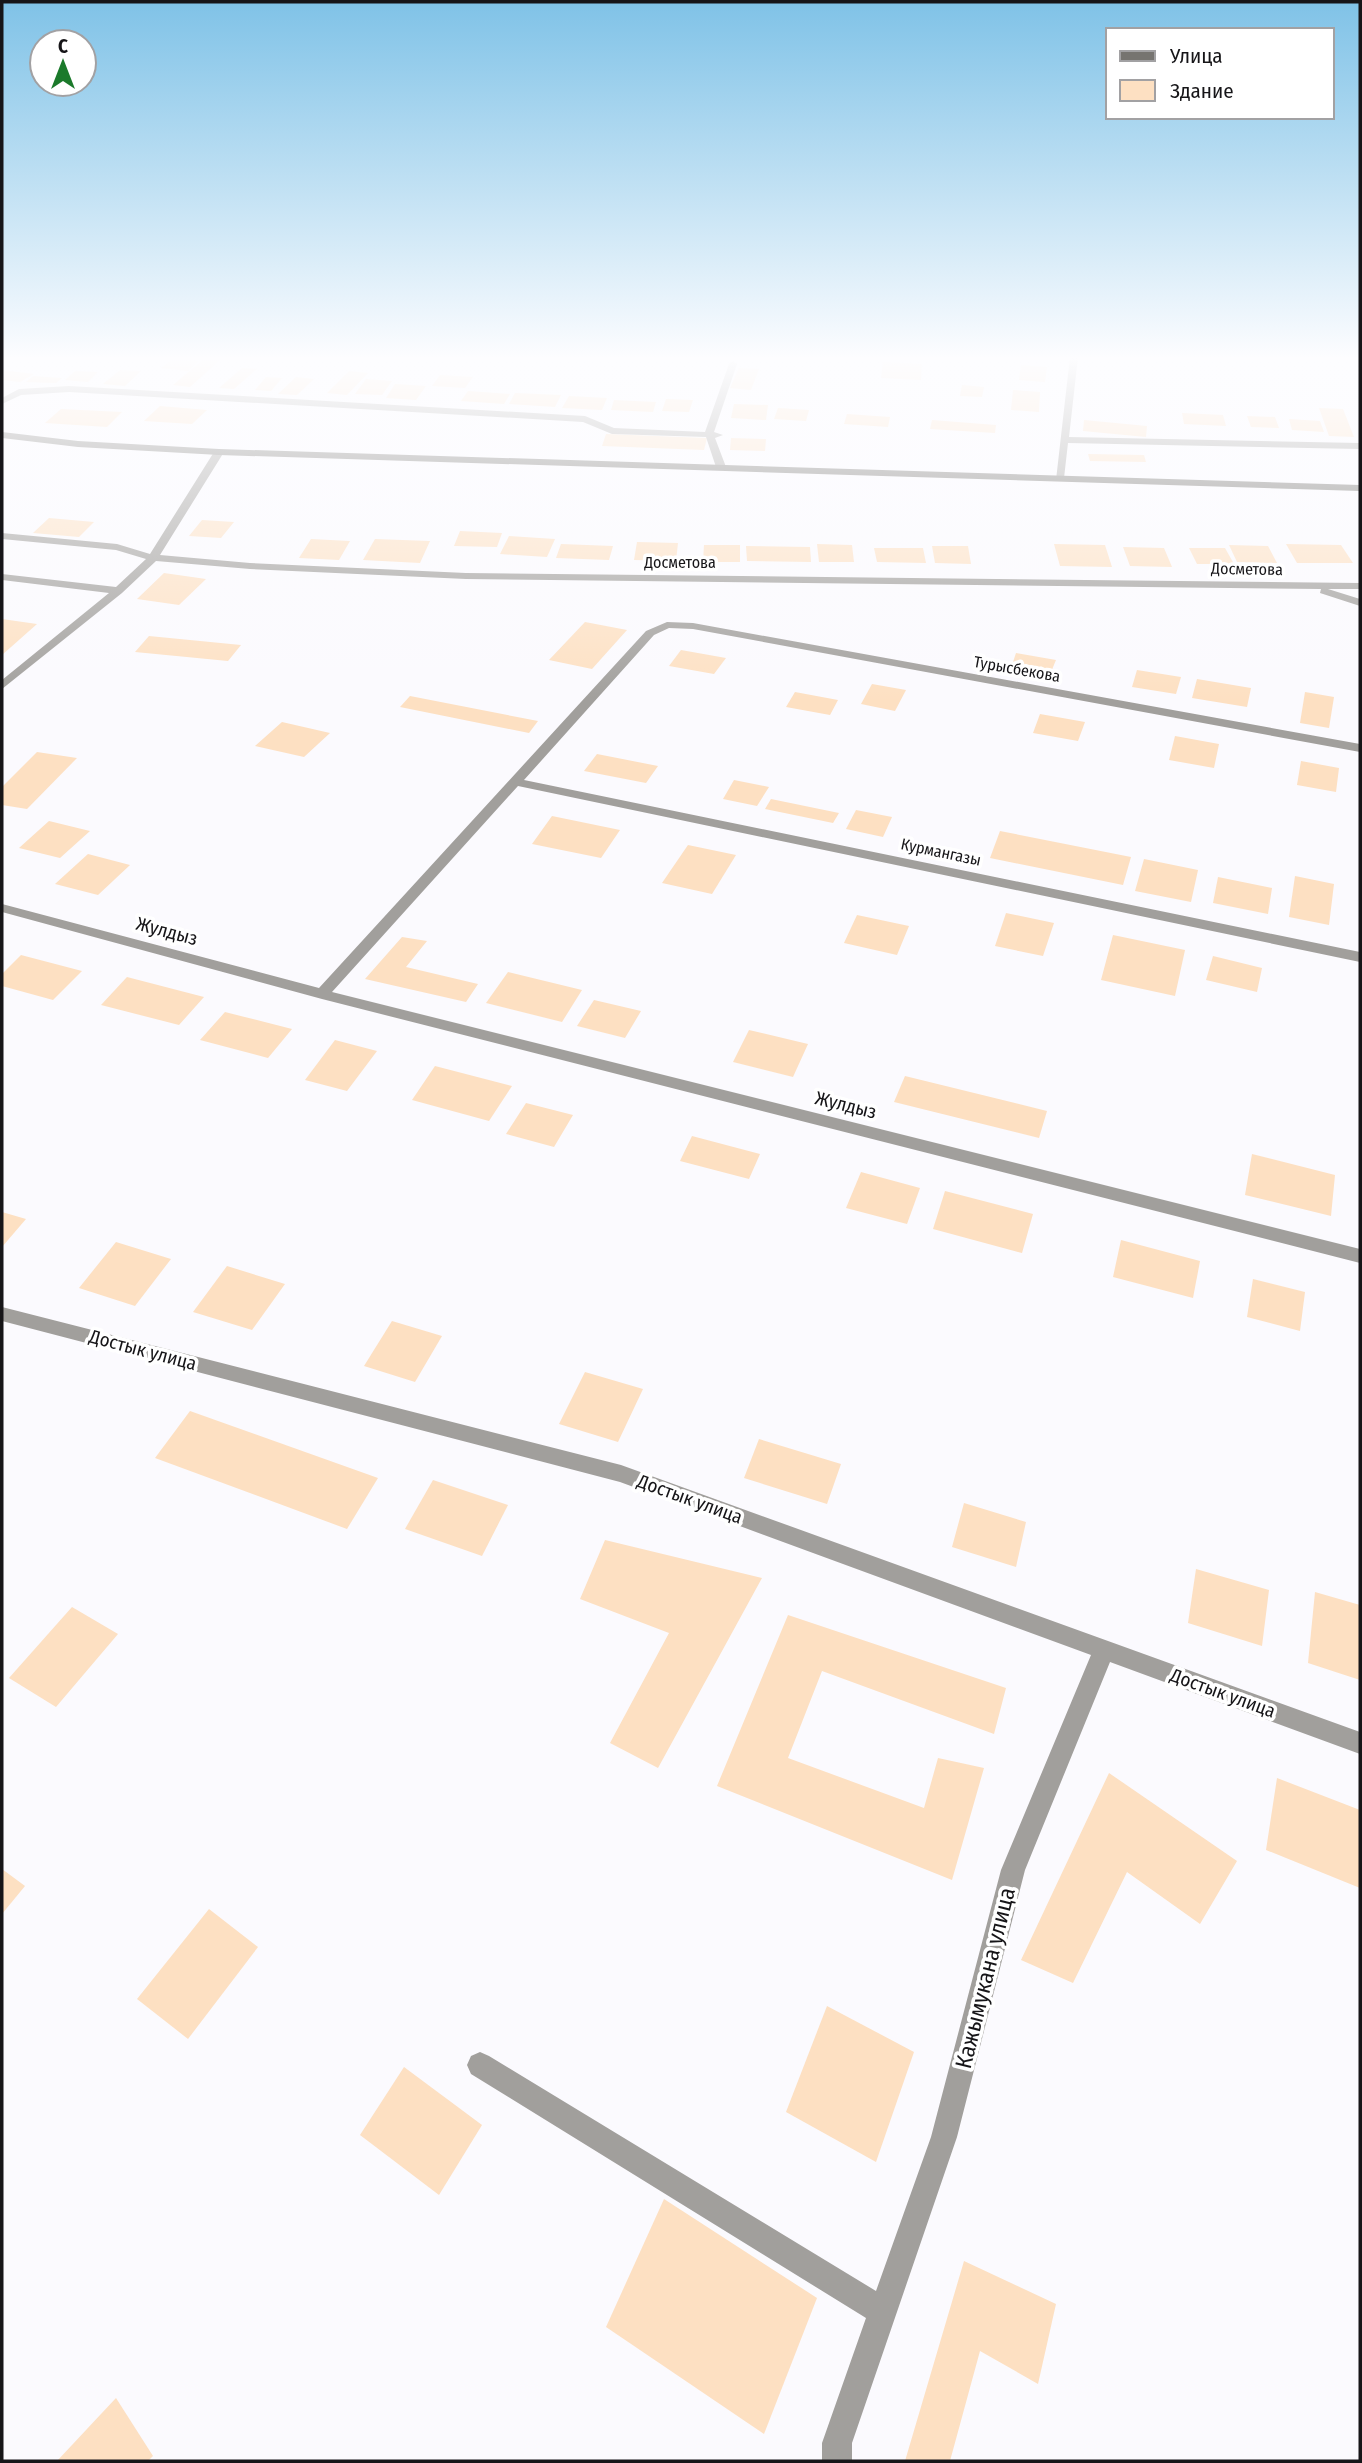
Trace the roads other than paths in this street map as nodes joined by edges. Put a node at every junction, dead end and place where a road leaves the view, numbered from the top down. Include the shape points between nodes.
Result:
1 (207, 472) edge
2 (873, 472) edge
3 (1060, 472) edge
4 (1059, 478) junction
5 (1360, 488) edge
6 (2, 536) edge
7 (153, 558) junction
8 (2, 577) edge
9 (1310, 586) junction
10 (1360, 586) edge
11 (118, 591) junction
12 (1360, 603) edge
13 (2, 686) edge
14 (1360, 748) edge
15 (516, 782) junction
16 (2, 908) edge
17 (1360, 957) edge
18 (322, 994) junction
19 (1360, 1256) edge
20 (2, 1314) edge
21 (1104, 1650) junction
22 (1360, 1743) edge
23 (480, 2065) dead end
24 (883, 2312) junction
25 (837, 2461) edge

1 - 7 street
2 - 4 main road
3 - 4 street
4 - 5 main road
6 - 7 street, Досметова via 117,547
7 - 9 street, Досметова via 466,576
7 - 11 street
8 - 11 street
9 - 10 street, Досметова
9 - 12 street
11 - 13 street
14 - 15 street, Турысбекова via 693,626 667,625 650,633
15 - 17 street, Курмангазы
15 - 18 street
16 - 18 street, Жулдыз
18 - 19 street, Жулдыз
20 - 21 street, Достык улица via 621,1474
21 - 22 street, Достык улица
21 - 24 street, Кажымукана улица via 1013,1870 944,2137
23 - 24 street
24 - 25 street, Кажымукана улица via 837,2443

